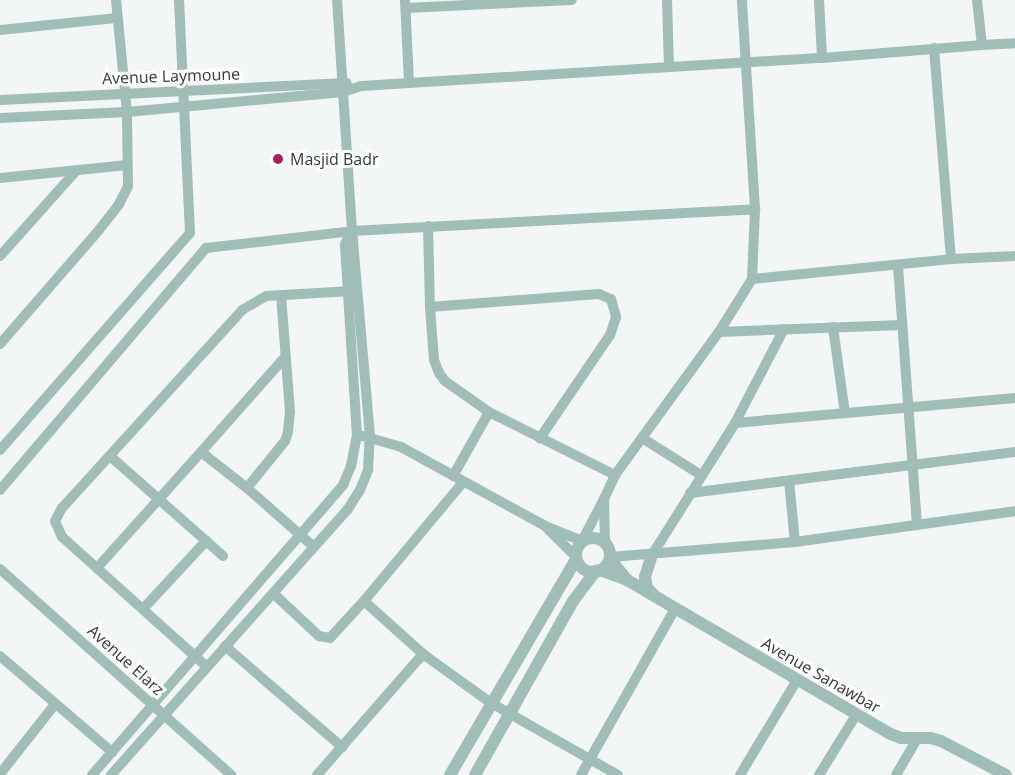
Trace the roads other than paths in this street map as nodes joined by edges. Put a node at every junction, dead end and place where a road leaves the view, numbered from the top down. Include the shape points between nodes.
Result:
1 (116, 0) edge
2 (179, 0) edge
3 (337, 0) edge
4 (572, 0) edge
5 (667, 0) edge
6 (742, 0) edge
7 (819, 0) edge
8 (977, 0) edge
9 (472, 2) edge
10 (405, 4) edge
11 (117, 18) junction
12 (0, 30) edge
13 (1015, 43) edge
14 (981, 45) junction
15 (934, 48) junction
16 (822, 58) junction
17 (746, 62) junction
18 (669, 67) junction
19 (409, 83) junction
20 (343, 87) junction
21 (185, 92) junction
22 (123, 93) junction
23 (0, 100) edge
24 (186, 106) junction
25 (127, 112) junction
26 (0, 118) edge
27 (127, 165) junction
28 (75, 172) junction
29 (0, 178) edge
30 (755, 209) junction
31 (428, 226) junction
32 (352, 231) junction
33 (190, 233) junction
34 (206, 248) junction
35 (0, 256) edge
36 (1015, 256) edge
37 (951, 259) junction
38 (898, 266) junction
39 (752, 279) junction
40 (353, 291) junction
41 (281, 296) junction
42 (430, 307) junction
43 (902, 325) junction
44 (833, 327) junction
45 (784, 329) junction
46 (719, 332) junction
47 (0, 344) edge
48 (285, 357) junction
49 (1015, 398) edge
50 (910, 407) junction
51 (489, 412) junction
52 (844, 413) junction
53 (735, 423) junction
54 (357, 436) junction
55 (370, 436) junction
56 (540, 438) junction
57 (642, 438) junction
58 (0, 450) edge
59 (201, 452) junction
60 (1015, 452) edge
61 (110, 456) junction
62 (912, 465) junction
63 (701, 474) junction
64 (615, 475) junction
65 (458, 479) junction
66 (789, 481) junction
67 (0, 489) edge
68 (247, 489) junction
69 (690, 493) junction
70 (604, 499) junction
71 (160, 501) junction
72 (1015, 511) edge
73 (917, 525) junction
74 (545, 526) junction
75 (302, 536) junction
76 (206, 541) junction
77 (582, 541) junction
78 (795, 542) junction
79 (606, 543) junction
80 (314, 547) junction
81 (652, 555) junction
82 (223, 556) dead end
83 (576, 558) junction
84 (610, 558) junction
85 (97, 568) junction
86 (0, 569) edge
87 (598, 571) junction
88 (627, 580) junction
89 (274, 594) junction
90 (654, 596) junction
91 (364, 602) junction
92 (143, 609) junction
93 (675, 609) junction
94 (225, 646) junction
95 (423, 654) junction
96 (194, 655) junction
97 (0, 656) edge
98 (206, 666) junction
99 (797, 680) junction
100 (152, 702) junction
101 (491, 703) junction
102 (56, 704) junction
103 (508, 714) junction
104 (164, 715) junction
105 (856, 715) junction
106 (917, 740) junction
107 (342, 747) junction
108 (112, 752) junction
109 (591, 758) junction
110 (0, 774) edge
111 (92, 775) edge
112 (111, 775) edge
113 (231, 775) edge
114 (317, 775) edge
115 (450, 775) edge
116 (475, 775) edge
117 (581, 775) edge
118 (618, 775) edge
119 (740, 775) edge
120 (819, 775) edge
121 (896, 775) edge
122 (1006, 775) edge

1 - 11 street
2 - 21 street
3 - 20 street
4 - 9 street
5 - 18 street
6 - 17 street
7 - 16 street
8 - 14 street
9 - 10 street
10 - 19 street
11 - 12 street
11 - 22 street
13 - 14 street
14 - 15 street
15 - 16 street
15 - 37 street
16 - 17 street
17 - 18 street
17 - 30 street
18 - 19 street
19 - 20 street
20 - 21 street, Avenue Laymoune
20 - 24 street
20 - 32 street
21 - 22 street, Avenue Laymoune
21 - 24 street
22 - 23 street, Avenue Laymoune
22 - 25 street
24 - 25 street
24 - 33 street
25 - 26 street
25 - 27 street
27 - 28 street
27 - 47 street via 128,186 119,204
28 - 29 street
28 - 35 street
30 - 31 street
30 - 39 street
31 - 32 street
31 - 42 street
32 - 34 street
32 - 40 street
33 - 34 street
33 - 58 street
34 - 67 street
36 - 37 street
37 - 38 street
38 - 39 street
38 - 43 street
39 - 46 street
40 - 41 street
40 - 54 street
40 - 55 street
41 - 48 street
41 - 61 street via 266,296 242,310
42 - 51 street via 434,360 439,373
42 - 56 street via 599,294 611,299 616,317 610,335
43 - 44 street
43 - 50 street
44 - 45 street
44 - 52 street
45 - 46 street
45 - 53 street
46 - 57 street
48 - 59 street
48 - 68 street via 288,432
49 - 50 street
50 - 52 street
50 - 62 street
51 - 56 street
51 - 65 street
52 - 53 street
53 - 63 street
54 - 55 street
54 - 75 street via 343,485
55 - 65 street via 401,447
55 - 80 street via 368,470 360,490
56 - 64 street
57 - 63 street
57 - 64 street
59 - 68 street
59 - 71 street
60 - 62 street
61 - 71 street
61 - 85 street via 62,508 55,521 62,537
62 - 66 street
62 - 73 street
63 - 69 street
64 - 70 street
65 - 74 street
65 - 91 street
66 - 69 street
66 - 78 street
68 - 75 street
69 - 81 street
70 - 77 street
70 - 79 street
71 - 76 street
71 - 85 street
72 - 73 street
73 - 78 street
74 - 77 street
74 - 83 street
75 - 80 street
75 - 96 street
76 - 82 street
76 - 92 street
77 - 79 street via 596,538
77 - 83 street
78 - 81 street
79 - 84 street
80 - 89 street
81 - 84 street
81 - 90 street via 645,577
83 - 87 street via 581,567
83 - 101 street
84 - 87 street
84 - 88 street
85 - 92 street
86 - 100 street, Avenue Elarz
87 - 88 street
87 - 103 street via 573,601
88 - 90 street, Avenue Sanawbar
89 - 91 street via 326,639
89 - 94 street
90 - 93 street, Avenue Sanawbar
91 - 95 street
92 - 96 street
93 - 99 street, Avenue Sanawbar
93 - 109 street
94 - 98 street
94 - 107 street
95 - 101 street
95 - 107 street
96 - 98 street
96 - 100 street
97 - 102 street
98 - 104 street
99 - 105 street, Avenue Sanawbar
99 - 119 street
100 - 104 street, Avenue Elarz
100 - 108 street
101 - 103 street
101 - 115 street
102 - 108 street
102 - 110 street
103 - 109 street
103 - 116 street
104 - 112 street
104 - 113 street, Avenue Elarz
105 - 106 street, Avenue Sanawbar via 891,734
105 - 120 street
106 - 121 street
106 - 122 street, Avenue Sanawbar via 941,741
107 - 114 street
108 - 111 street
109 - 117 street
109 - 118 street

